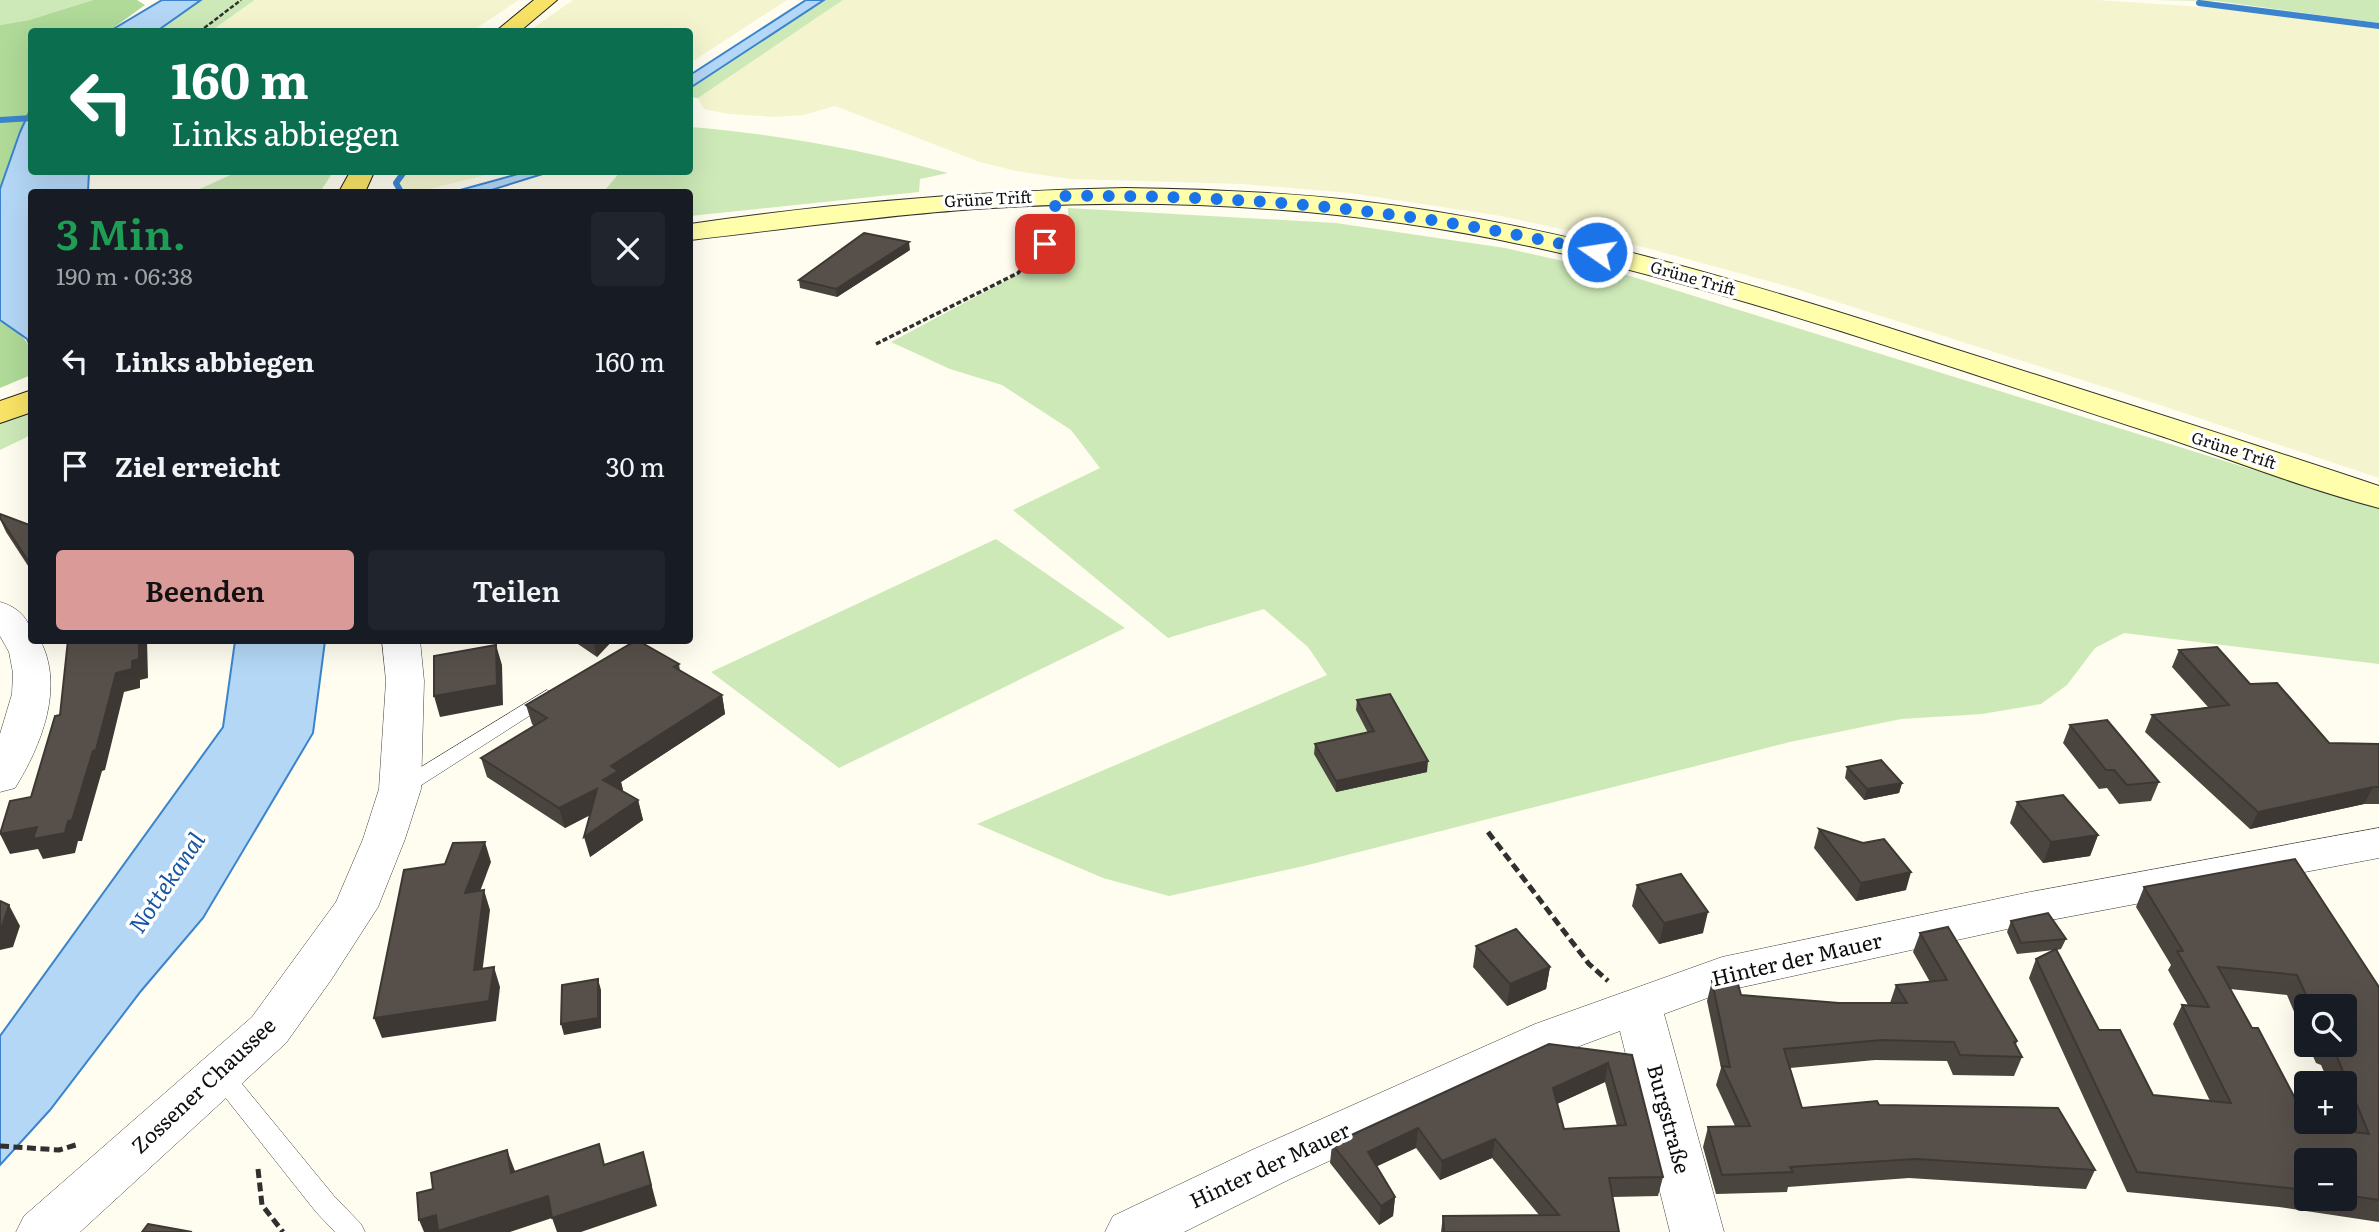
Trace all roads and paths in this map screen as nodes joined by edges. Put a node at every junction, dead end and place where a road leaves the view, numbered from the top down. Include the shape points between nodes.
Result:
1 (242, 0) edge
2 (547, 0) edge
3 (204, 28) edge
4 (510, 28) edge
5 (1054, 196) junction
6 (693, 232) edge
7 (876, 344) dead end
8 (28, 402) edge
9 (0, 413) edge
10 (2379, 497) edge
11 (0, 614) edge
12 (401, 644) edge
13 (561, 687) edge
14 (0, 778) edge
15 (400, 789) junction
16 (1488, 832) dead end
17 (2379, 843) edge
18 (1638, 1006) junction
19 (221, 1075) junction
20 (0, 1146) edge
21 (59, 1150) dead end
22 (43, 1232) edge
23 (352, 1232) edge
24 (1132, 1232) edge
25 (1697, 1232) edge

1 - 3 path
2 - 4 main road
5 - 6 main road, Grüne Trift via 903,206
5 - 7 path via 1058,230 1018,273
5 - 10 main road, Grüne Trift via 1275,201 1516,233 1771,300
8 - 9 main road
11 - 14 street via 31,662 32,689 26,724
12 - 15 street, Zossener Chaussee via 405,681
13 - 15 lane
15 - 19 street, Zossener Chaussee via 356,907 269,1030
16 - 18 path via 1588,964
17 - 18 street, Hinter der Mauer via 2030,908 1736,971
18 - 24 street, Hinter der Mauer via 1527,1048
18 - 25 street, Burgstraße
19 - 22 street, Zossener Chaussee
19 - 23 lane
20 - 21 path

